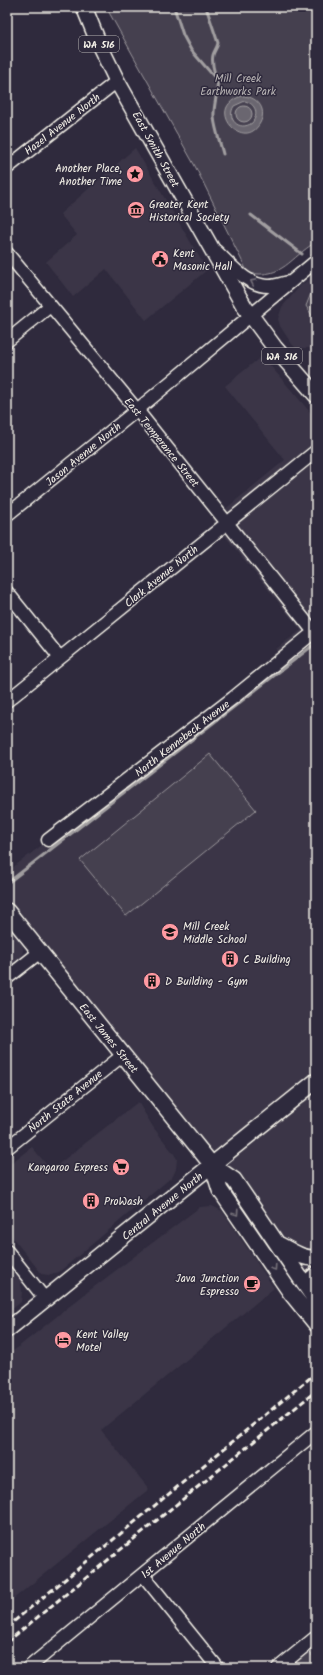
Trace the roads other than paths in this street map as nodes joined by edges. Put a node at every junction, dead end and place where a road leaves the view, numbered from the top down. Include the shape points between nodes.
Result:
1 (84, 7) edge
2 (117, 80) junction
3 (7, 168) edge
4 (207, 243) junction
5 (7, 253) edge
6 (316, 261) edge
7 (291, 282) junction
8 (50, 306) junction
9 (251, 316) junction
10 (7, 341) edge
11 (316, 395) edge
12 (137, 410) junction
13 (316, 451) edge
14 (7, 515) edge
15 (227, 523) junction
16 (7, 592) edge
17 (314, 632) joint
18 (60, 658) junction
19 (7, 702) edge
20 (48, 840) dead end
21 (7, 911) edge
22 (40, 952) junction
23 (7, 978) edge
24 (123, 1055) junction
25 (316, 1081) edge
26 (7, 1148) edge
27 (212, 1165) junction
28 (278, 1245) junction
29 (7, 1251) edge
30 (316, 1258) edge
31 (316, 1273) edge
32 (304, 1283) junction
33 (45, 1299) junction
34 (316, 1301) edge
35 (316, 1324) edge
36 (7, 1330) edge
37 (316, 1432) edge
38 (143, 1575) junction
39 (316, 1637) edge
40 (28, 1668) edge
41 (218, 1668) edge
42 (278, 1668) edge

1 - 2 main road, WA 516
2 - 3 street, Hazel Avenue North
2 - 4 main road, East Smith Street / WA 516
7 -> 4 street via 272,286 255,284
4 - 9 main road, East Smith Street / WA 516
5 - 8 street, East Temperance Street
6 - 7 street, Jason Avenue North
7 - 9 street, Jason Avenue North
8 - 10 street
8 - 12 street, East Temperance Street
9 - 11 main road, East Smith Street / WA 516
9 - 12 street, Jason Avenue North
12 - 14 street, Jason Avenue North
12 - 15 street, East Temperance Street
13 - 15 street, Clark Avenue North
15 - 17 street, East Temperance Street
15 - 18 street, Clark Avenue North
16 - 18 street
17 - 20 street, North Kennebeck Avenue via 233,698
18 - 19 street, Clark Avenue North
21 - 22 main road, East James Street
22 - 23 street
22 - 24 main road, East James Street
24 - 26 street, North State Avenue
24 - 27 main road, East James Street
25 - 27 main road, Central Avenue North
27 - 28 main road, East James Street via 234,1180
27 - 33 main road, Central Avenue North
27 -> 35 main road, East James Street via 220,1190 290,1292
28 - 30 main road via 295,1254
28 - 32 main road, East James Street
29 - 33 street
31 - 32 street
32 - 34 main road, East James Street
33 - 36 main road, Central Avenue North
37 - 38 street, 1st Avenue North
38 - 40 street, 1st Avenue North
38 - 41 street
39 - 42 street

